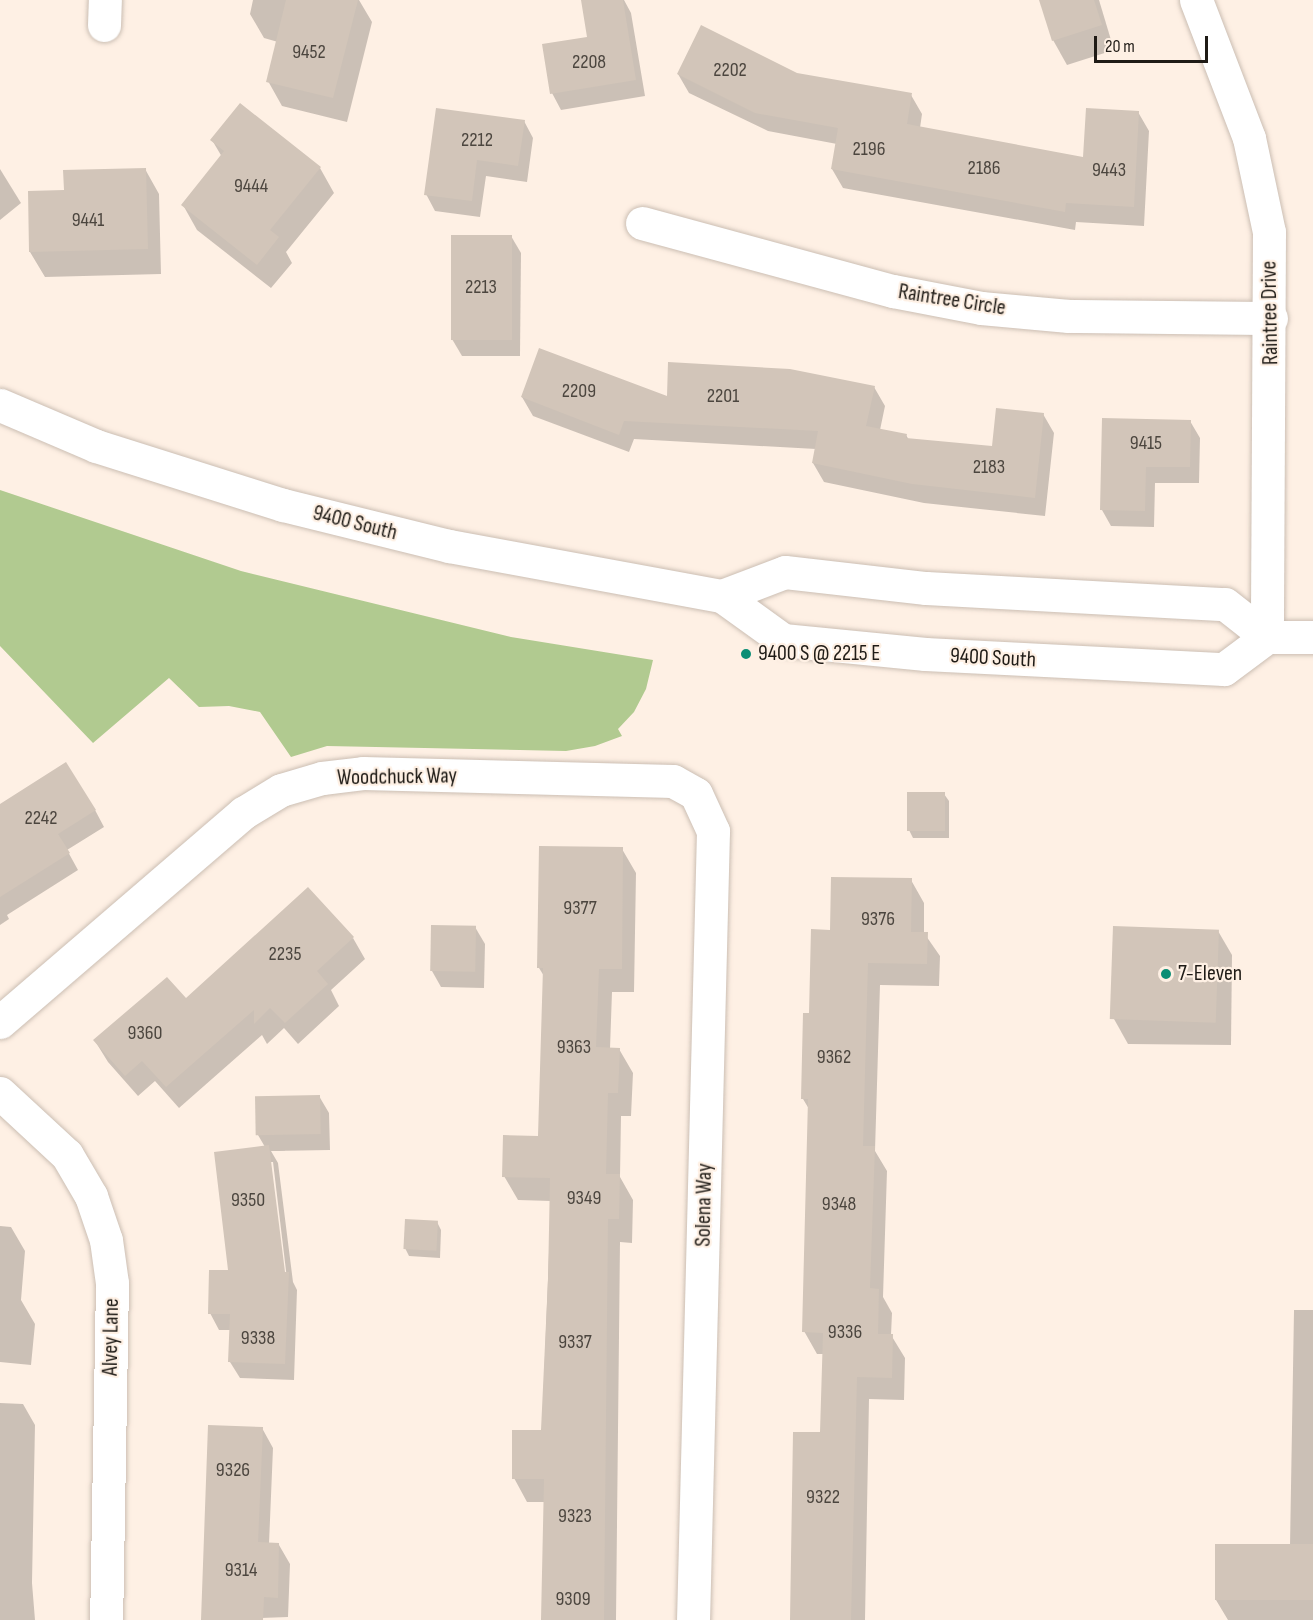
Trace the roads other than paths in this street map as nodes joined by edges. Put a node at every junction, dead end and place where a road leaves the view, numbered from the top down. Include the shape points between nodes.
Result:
1 (1196, 0) edge
2 (642, 223) dead end
3 (1271, 318) junction
4 (0, 405) edge
5 (722, 596) junction
6 (1267, 637) junction
7 (1313, 637) edge
8 (696, 794) joint
9 (0, 1022) edge
10 (0, 1093) edge
11 (106, 1620) edge
12 (693, 1620) edge

1 - 3 street, Raintree Drive via 1249,138 1269,232
2 - 3 street, Raintree Circle via 893,291 981,308 1069,316
3 - 6 street, Raintree Drive
4 - 5 street, 9400 South via 96,446 283,505 449,546
5 - 6 street via 785,572 926,588 1225,604
5 - 6 street, 9400 South via 783,640 925,654 1224,669
6 - 7 street
8 - 9 street, Woodchuck Way via 673,781 363,773 322,778 282,790 243,813
8 - 12 street, Solena Way via 713,831
10 - 11 street, Alvey Lane via 67,1155 91,1196 106,1240 112,1283

